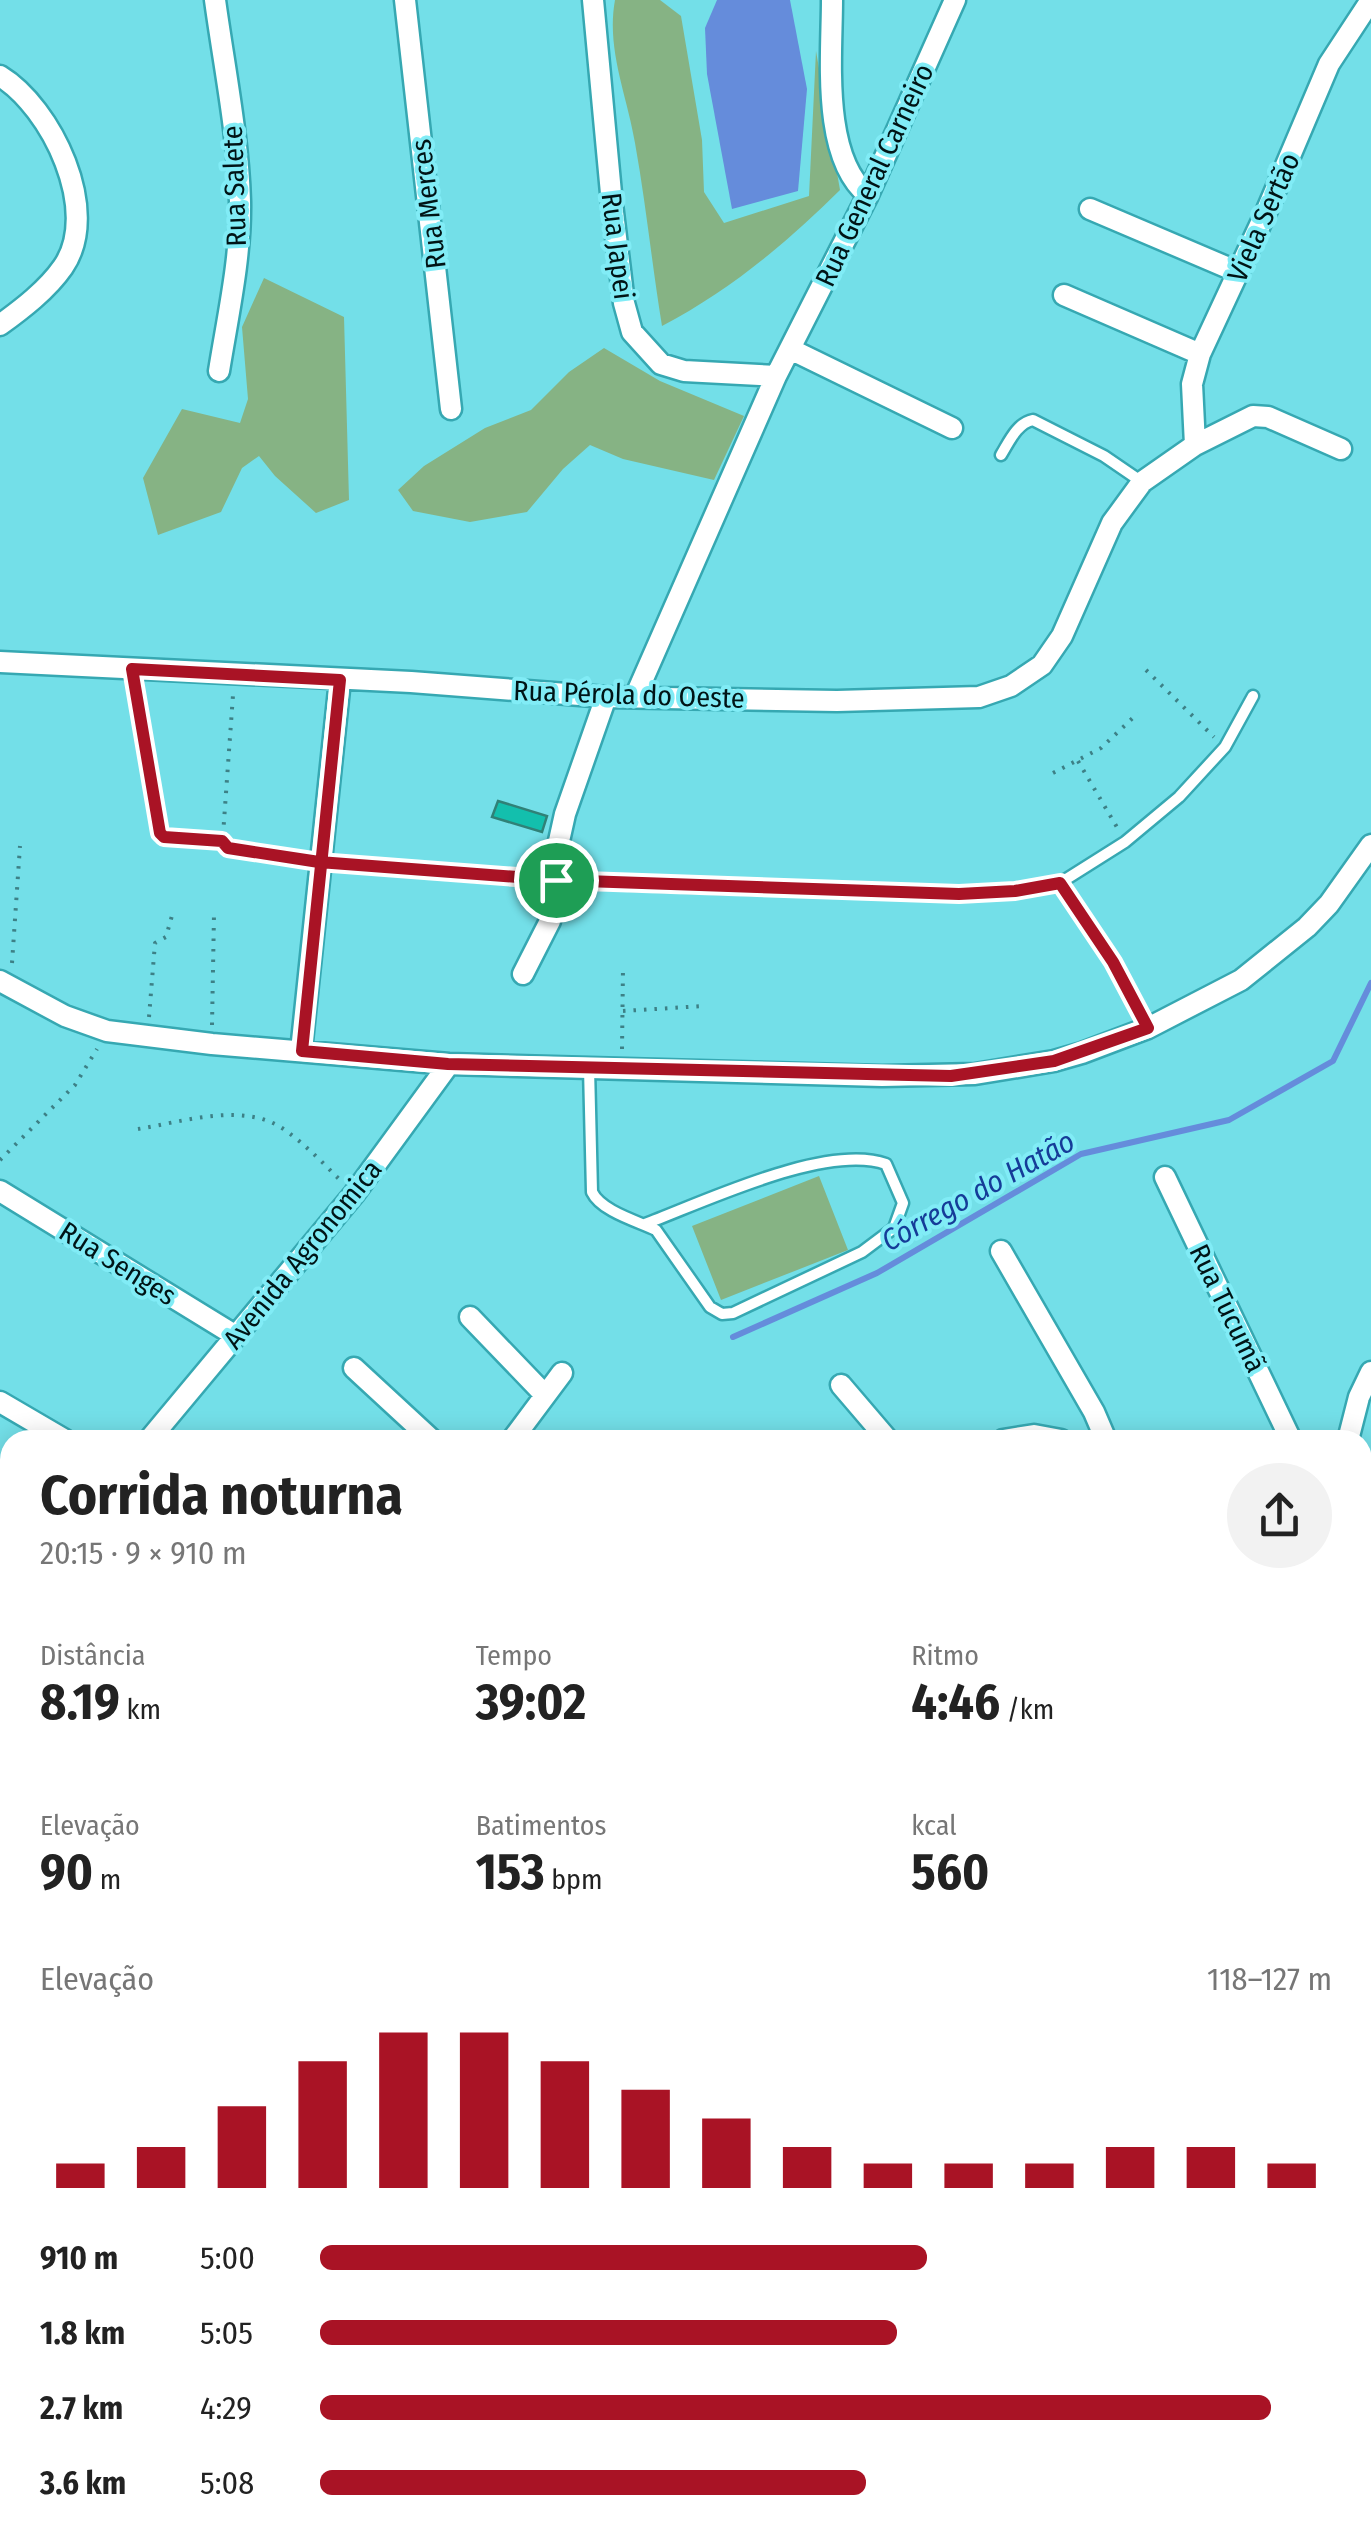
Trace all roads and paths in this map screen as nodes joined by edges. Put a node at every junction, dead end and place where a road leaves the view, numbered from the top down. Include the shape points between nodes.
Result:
1 (215, 0) edge
2 (405, 0) edge
3 (593, 0) edge
4 (832, 0) edge
5 (955, 0) edge
6 (1371, 0) edge
7 (0, 76) edge
8 (868, 195) junction
9 (1090, 209) dead end
10 (1238, 272) junction
11 (1064, 295) dead end
12 (0, 325) edge
13 (790, 349) junction
14 (1200, 354) junction
15 (219, 371) dead end
16 (776, 376) junction
17 (451, 409) dead end
18 (952, 428) dead end
19 (1196, 444) junction
20 (1340, 449) dead end
21 (1002, 455) dead end
22 (1142, 482) junction
23 (0, 662) edge
24 (132, 669) junction
25 (1146, 670) dead end
26 (235, 675) junction
27 (340, 680) junction
28 (1253, 696) dead end
29 (606, 697) junction
30 (635, 698) junction
31 (1138, 714) dead end
32 (1225, 747) junction
33 (1078, 761) junction
34 (1054, 774) dead end
35 (1125, 842) junction
36 (1371, 845) edge
37 (20, 846) dead end
38 (228, 848) dead end
39 (319, 862) junction
40 (556, 880) junction
41 (1060, 883) junction
42 (173, 912) dead end
43 (214, 914) dead end
44 (623, 968) dead end
45 (523, 974) dead end
46 (5, 985) edge
47 (703, 1006) dead end
48 (623, 1011) junction
49 (1148, 1028) junction
50 (106, 1032) junction
51 (149, 1037) junction
52 (212, 1044) junction
53 (302, 1051) junction
54 (448, 1064) junction
55 (589, 1068) junction
56 (622, 1068) junction
57 (138, 1130) dead end
58 (0, 1160) edge
59 (1165, 1177) dead end
60 (0, 1191) edge
61 (354, 1194) junction
62 (645, 1224) junction
63 (1001, 1252) dead end
64 (470, 1317) dead end
65 (236, 1336) junction
66 (354, 1368) dead end
67 (1371, 1372) edge
68 (562, 1373) dead end
69 (841, 1385) dead end
70 (545, 1396) junction
71 (0, 1402) edge
72 (48, 1430) edge
73 (157, 1430) edge
74 (421, 1430) edge
75 (520, 1430) edge
76 (879, 1430) edge
77 (1102, 1430) edge
78 (1286, 1430) edge
79 (1351, 1430) edge

1 - 15 street, Rua Salete via 240,202
2 - 17 street, Rua Merces
3 - 16 street, Rua Japei via 632,332 661,364 684,372
4 - 8 street via 839,152
5 - 8 street, Rua General Carneiro
6 - 10 street, Viela Sertão via 1330,64
7 - 12 street via 34,103 50,127 75,206 65,265
8 - 13 street, Rua General Carneiro
9 - 10 street
10 - 14 street, Viela Sertão
11 - 14 street
13 - 16 street, Rua General Carneiro
13 - 18 street
14 - 19 street, Viela Sertão via 1192,384
16 - 30 street, Rua General Carneiro
19 - 20 street, Rua Pérola do Oeste via 1253,416
19 - 22 street, Rua Pérola do Oeste
21 - 22 lane via 1012,436 1033,420
22 - 30 street, Rua Pérola do Oeste via 1112,522 1062,636 1042,665 1011,686 979,697 921,700
23 - 24 street, Rua Pérola do Oeste
24 - 26 street, Rua Pérola do Oeste
24 - 26 path via 160,833 222,841
25 - 32 path
26 - 27 street, Rua Pérola do Oeste
27 - 29 street, Rua Pérola do Oeste
27 - 39 street
28 - 32 lane
29 - 30 street, Rua Pérola do Oeste
29 - 40 street via 565,814
31 - 33 path
32 - 35 lane
33 - 34 path
33 - 35 path
35 - 41 lane
36 - 49 street via 1329,904 1296,936 1241,980
37 - 46 path
38 - 39 lane
39 - 40 lane
39 - 53 street
40 - 41 lane via 959,894
40 - 45 street via 550,921
41 - 49 path
42 - 51 path via 166,937 155,944
43 - 52 path
44 - 48 path
46 - 50 street
47 - 48 path
48 - 56 path
49 - 56 street via 1054,1061 951,1076
50 - 51 street
50 - 58 path via 75,1086
51 - 52 street
52 - 53 street
53 - 54 street
54 - 55 street
54 - 61 street, Avenida Agronomica
55 - 56 street
55 - 62 lane via 592,1192 602,1204
57 - 61 path via 246,1115 278,1126
59 - 78 street, Rua Tucumã
60 - 65 street, Rua Senges
61 - 65 street, Avenida Agronomica
62 - 62 lane via 794,1169 855,1158 886,1164 903,1203 894,1228 862,1252 722,1314
63 - 77 street
64 - 70 street
65 - 73 street, Avenida Agronomica
66 - 74 street
67 - 79 street
68 - 70 street
69 - 76 street
70 - 75 street
71 - 72 street

